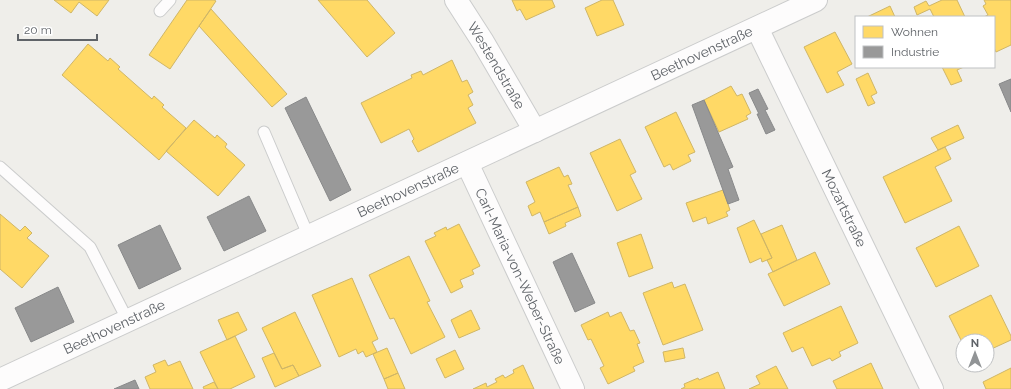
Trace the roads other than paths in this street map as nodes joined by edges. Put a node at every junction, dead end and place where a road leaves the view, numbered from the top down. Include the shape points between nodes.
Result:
1 (170, 0) edge
2 (456, 0) edge
3 (803, 3) edge
4 (160, 11) dead end
5 (757, 28) junction
6 (536, 131) junction
7 (264, 132) dead end
8 (467, 164) junction
9 (0, 167) edge
10 (309, 237) junction
11 (128, 321) junction
12 (0, 380) edge
13 (573, 389) edge
14 (932, 389) edge

1 - 4 lane
2 - 6 street, Westendstraße
3 - 5 street, Beethovenstraße
5 - 6 street, Beethovenstraße
5 - 14 street, Mozartstraße
6 - 8 street, Beethovenstraße
7 - 10 lane
8 - 10 street, Beethovenstraße
8 - 13 street, Carl-Maria-von-Weber-Straße
9 - 11 lane via 90,247
10 - 11 street, Beethovenstraße
11 - 12 street, Beethovenstraße

